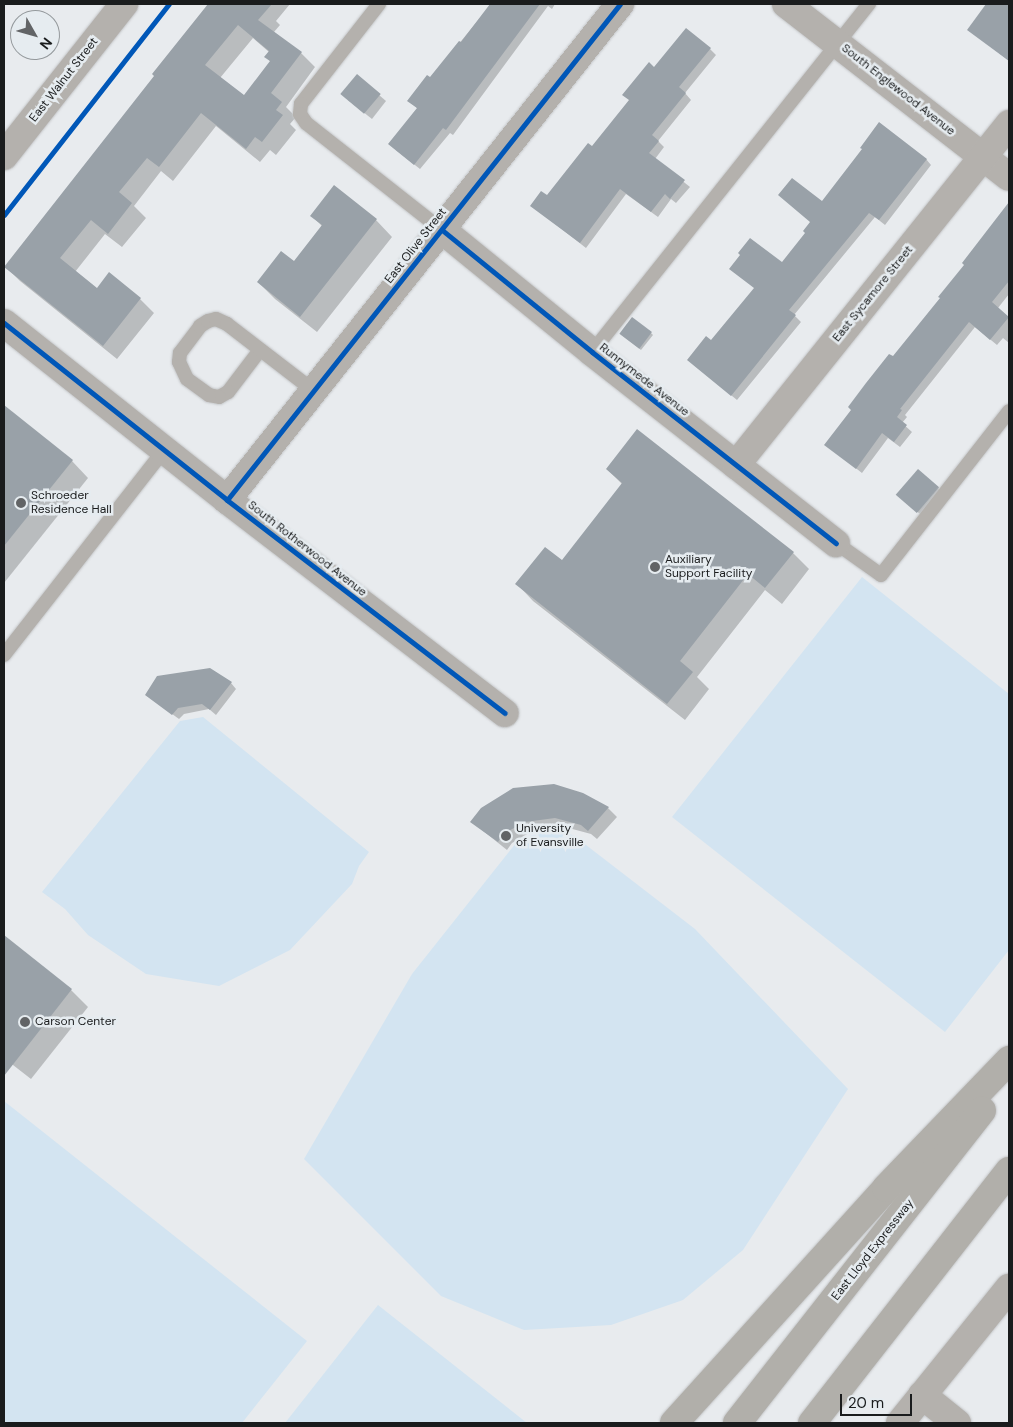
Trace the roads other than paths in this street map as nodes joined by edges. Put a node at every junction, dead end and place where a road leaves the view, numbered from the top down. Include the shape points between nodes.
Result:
1 (124, 4) edge
2 (379, 4) edge
3 (620, 4) edge
4 (786, 4) edge
5 (869, 4) edge
6 (838, 44) junction
7 (1009, 124) edge
8 (4, 156) edge
9 (983, 157) junction
10 (1009, 178) edge
11 (442, 230) junction
12 (4, 323) edge
13 (260, 350) junction
14 (592, 352) junction
15 (314, 391) junction
16 (1009, 411) edge
17 (164, 450) junction
18 (736, 465) junction
19 (227, 500) junction
20 (836, 543) joint
21 (4, 655) edge
22 (505, 714) dead end
23 (1009, 1060) edge
24 (1009, 1076) edge
25 (1009, 1171) edge
26 (1009, 1200) edge
27 (1009, 1288) edge
28 (915, 1292) junction
29 (922, 1394) junction
30 (674, 1423) edge
31 (737, 1423) edge
32 (812, 1423) edge
33 (900, 1423) edge
34 (957, 1423) edge

1 - 8 street, East Walnut Street
2 - 11 lane via 301,104 300,114 306,123
3 - 11 street, East Olive Street
4 - 6 street, South Englewood Avenue
5 - 6 lane
6 - 9 street, South Englewood Avenue
6 - 14 lane
7 - 9 street, East Sycamore Street
9 - 10 street, South Englewood Avenue
9 - 18 street, East Sycamore Street
11 - 14 street, Runnymede Avenue
11 - 15 street, East Olive Street
12 - 17 street, South Rotherwood Avenue
13 - 13 lane via 227,324 216,319 208,320 180,353 178,362 187,379 209,395 219,397 228,392
13 - 15 lane
14 - 18 street, Runnymede Avenue
15 - 19 street, East Olive Street
16 - 20 lane via 881,575
17 - 19 street, South Rotherwood Avenue
17 - 21 lane
18 - 20 street, Runnymede Avenue
19 - 22 street, South Rotherwood Avenue
23 - 30 highway via 886,1188
24 - 31 highway, East Lloyd Expressway
25 - 28 highway
26 - 28 highway
27 - 29 street
28 - 32 highway
29 - 33 street
29 - 34 street

